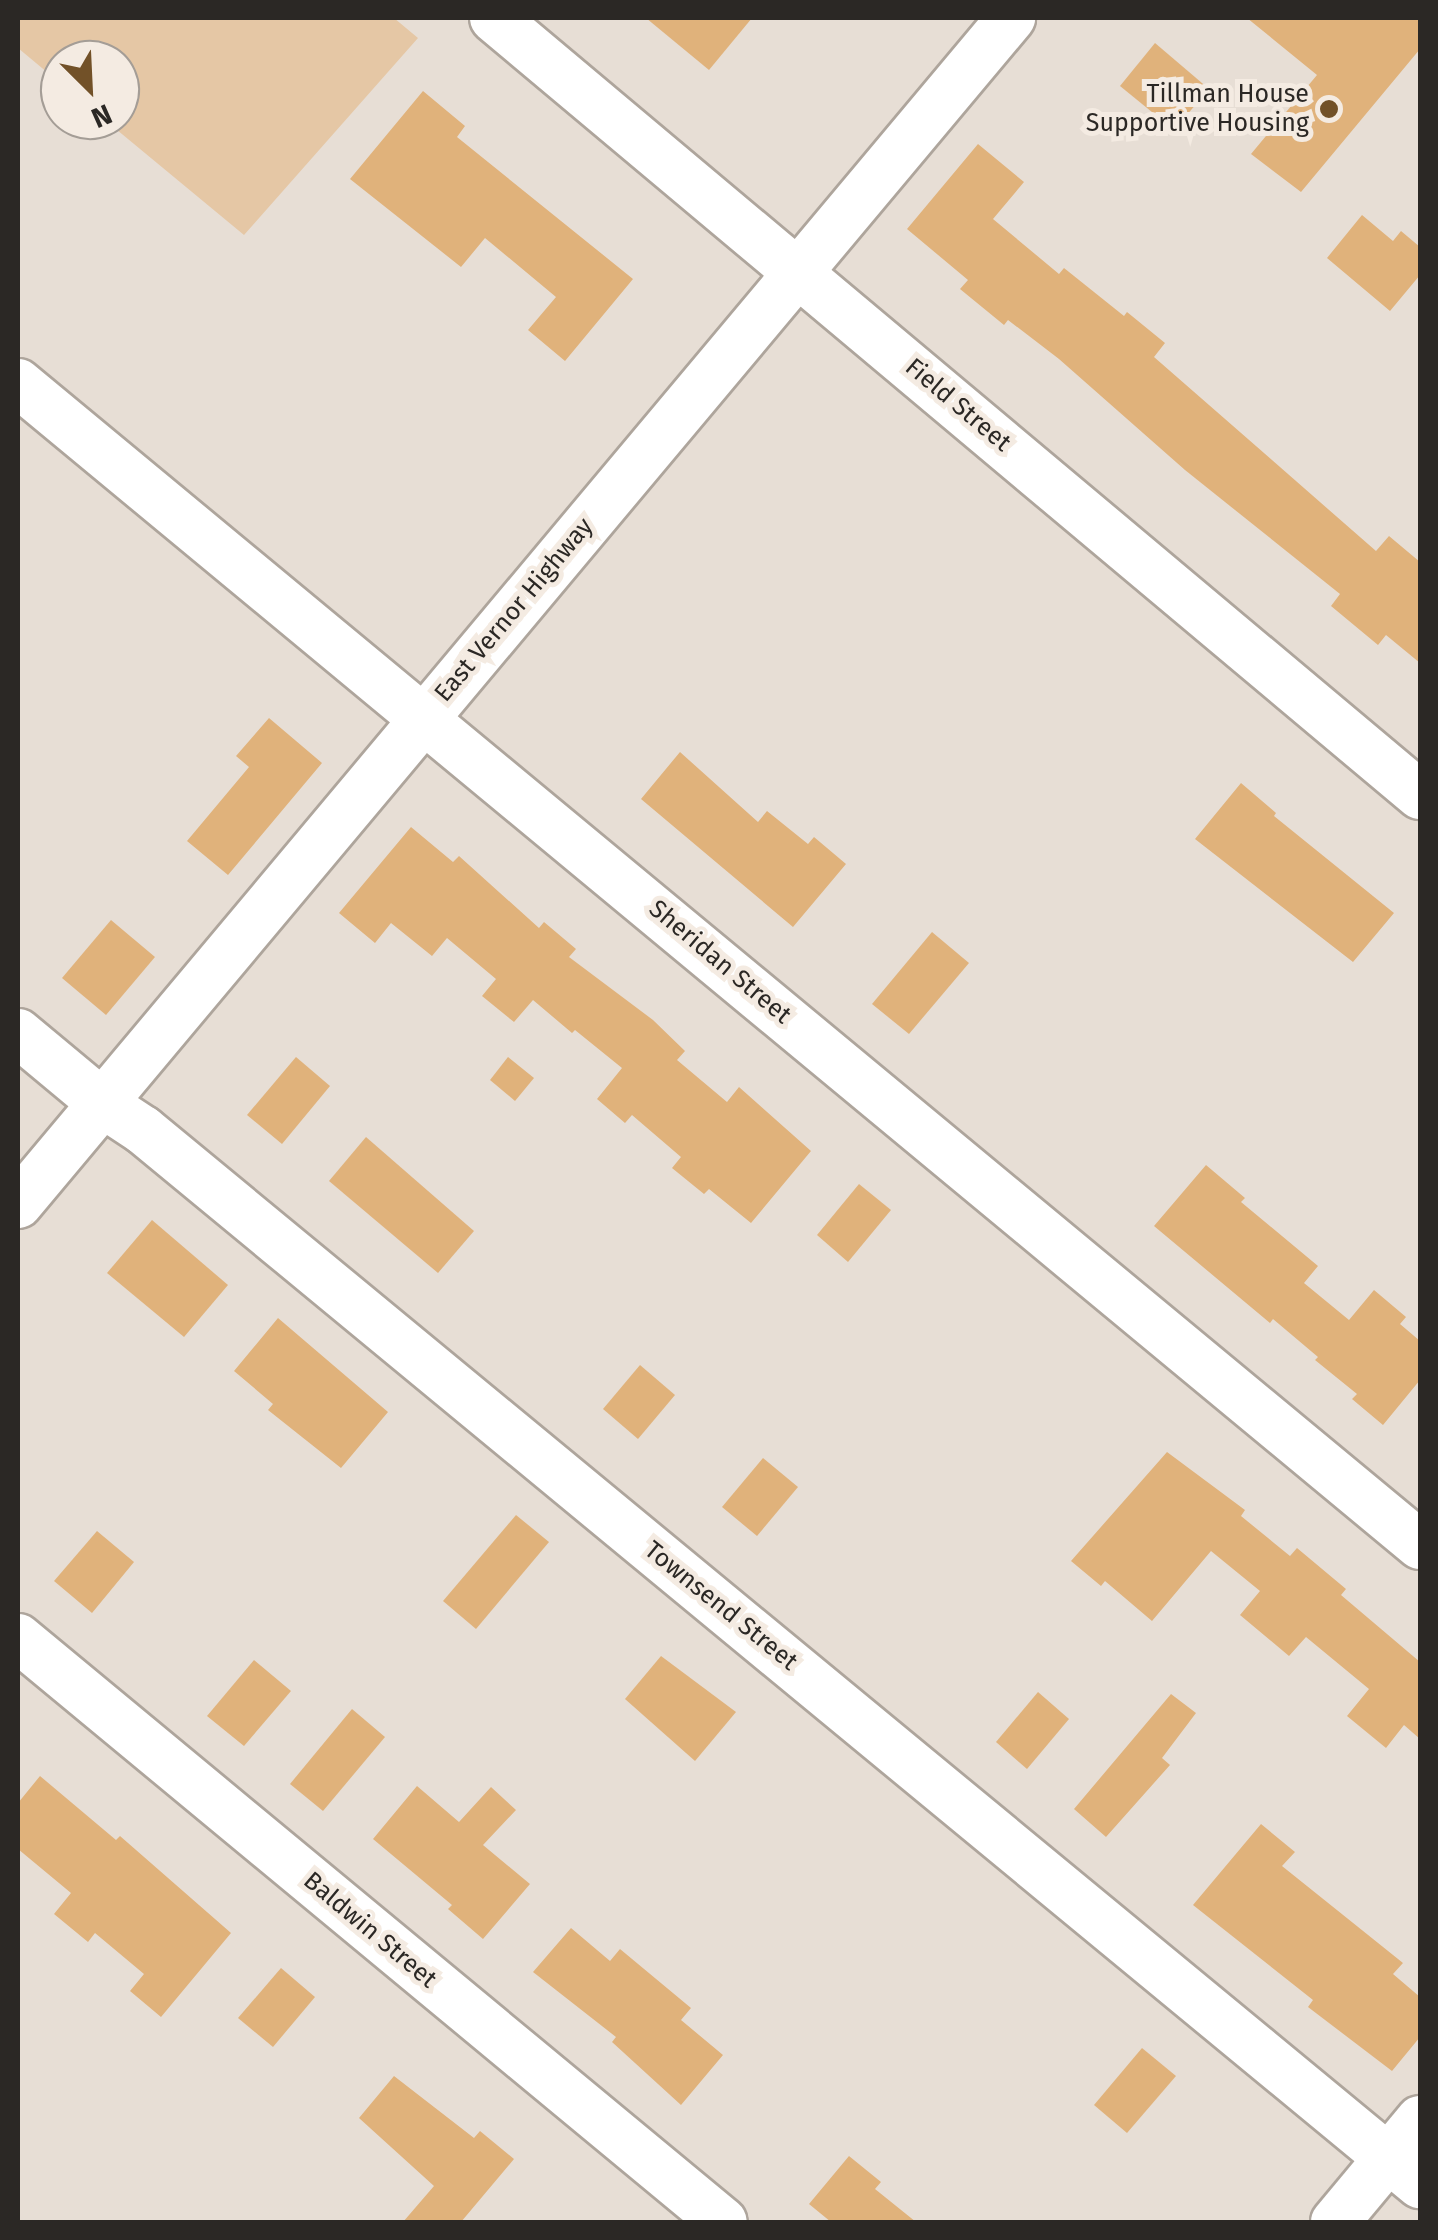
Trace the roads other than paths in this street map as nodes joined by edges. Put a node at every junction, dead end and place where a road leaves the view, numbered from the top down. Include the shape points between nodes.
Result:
1 (494, 18) edge
2 (1011, 18) edge
3 (798, 271) junction
4 (18, 383) edge
5 (425, 717) junction
6 (1420, 796) edge
7 (18, 1032) edge
8 (102, 1103) junction
9 (18, 1204) edge
10 (1420, 1545) edge
11 (18, 1638) edge
12 (1420, 2120) edge
13 (1405, 2171) edge
14 (722, 2222) edge
15 (1335, 2222) edge

1 - 3 street, Field Street
2 - 3 street, East Vernor Highway
3 - 5 street, East Vernor Highway
3 - 6 street, Field Street
4 - 5 street, Sheridan Street
5 - 8 street, East Vernor Highway
5 - 10 street, Sheridan Street
7 - 8 street, Townsend Street
8 - 9 street, East Vernor Highway
8 - 13 street, Townsend Street via 143,1130
11 - 14 street, Baldwin Street
12 - 13 street
13 - 15 street

